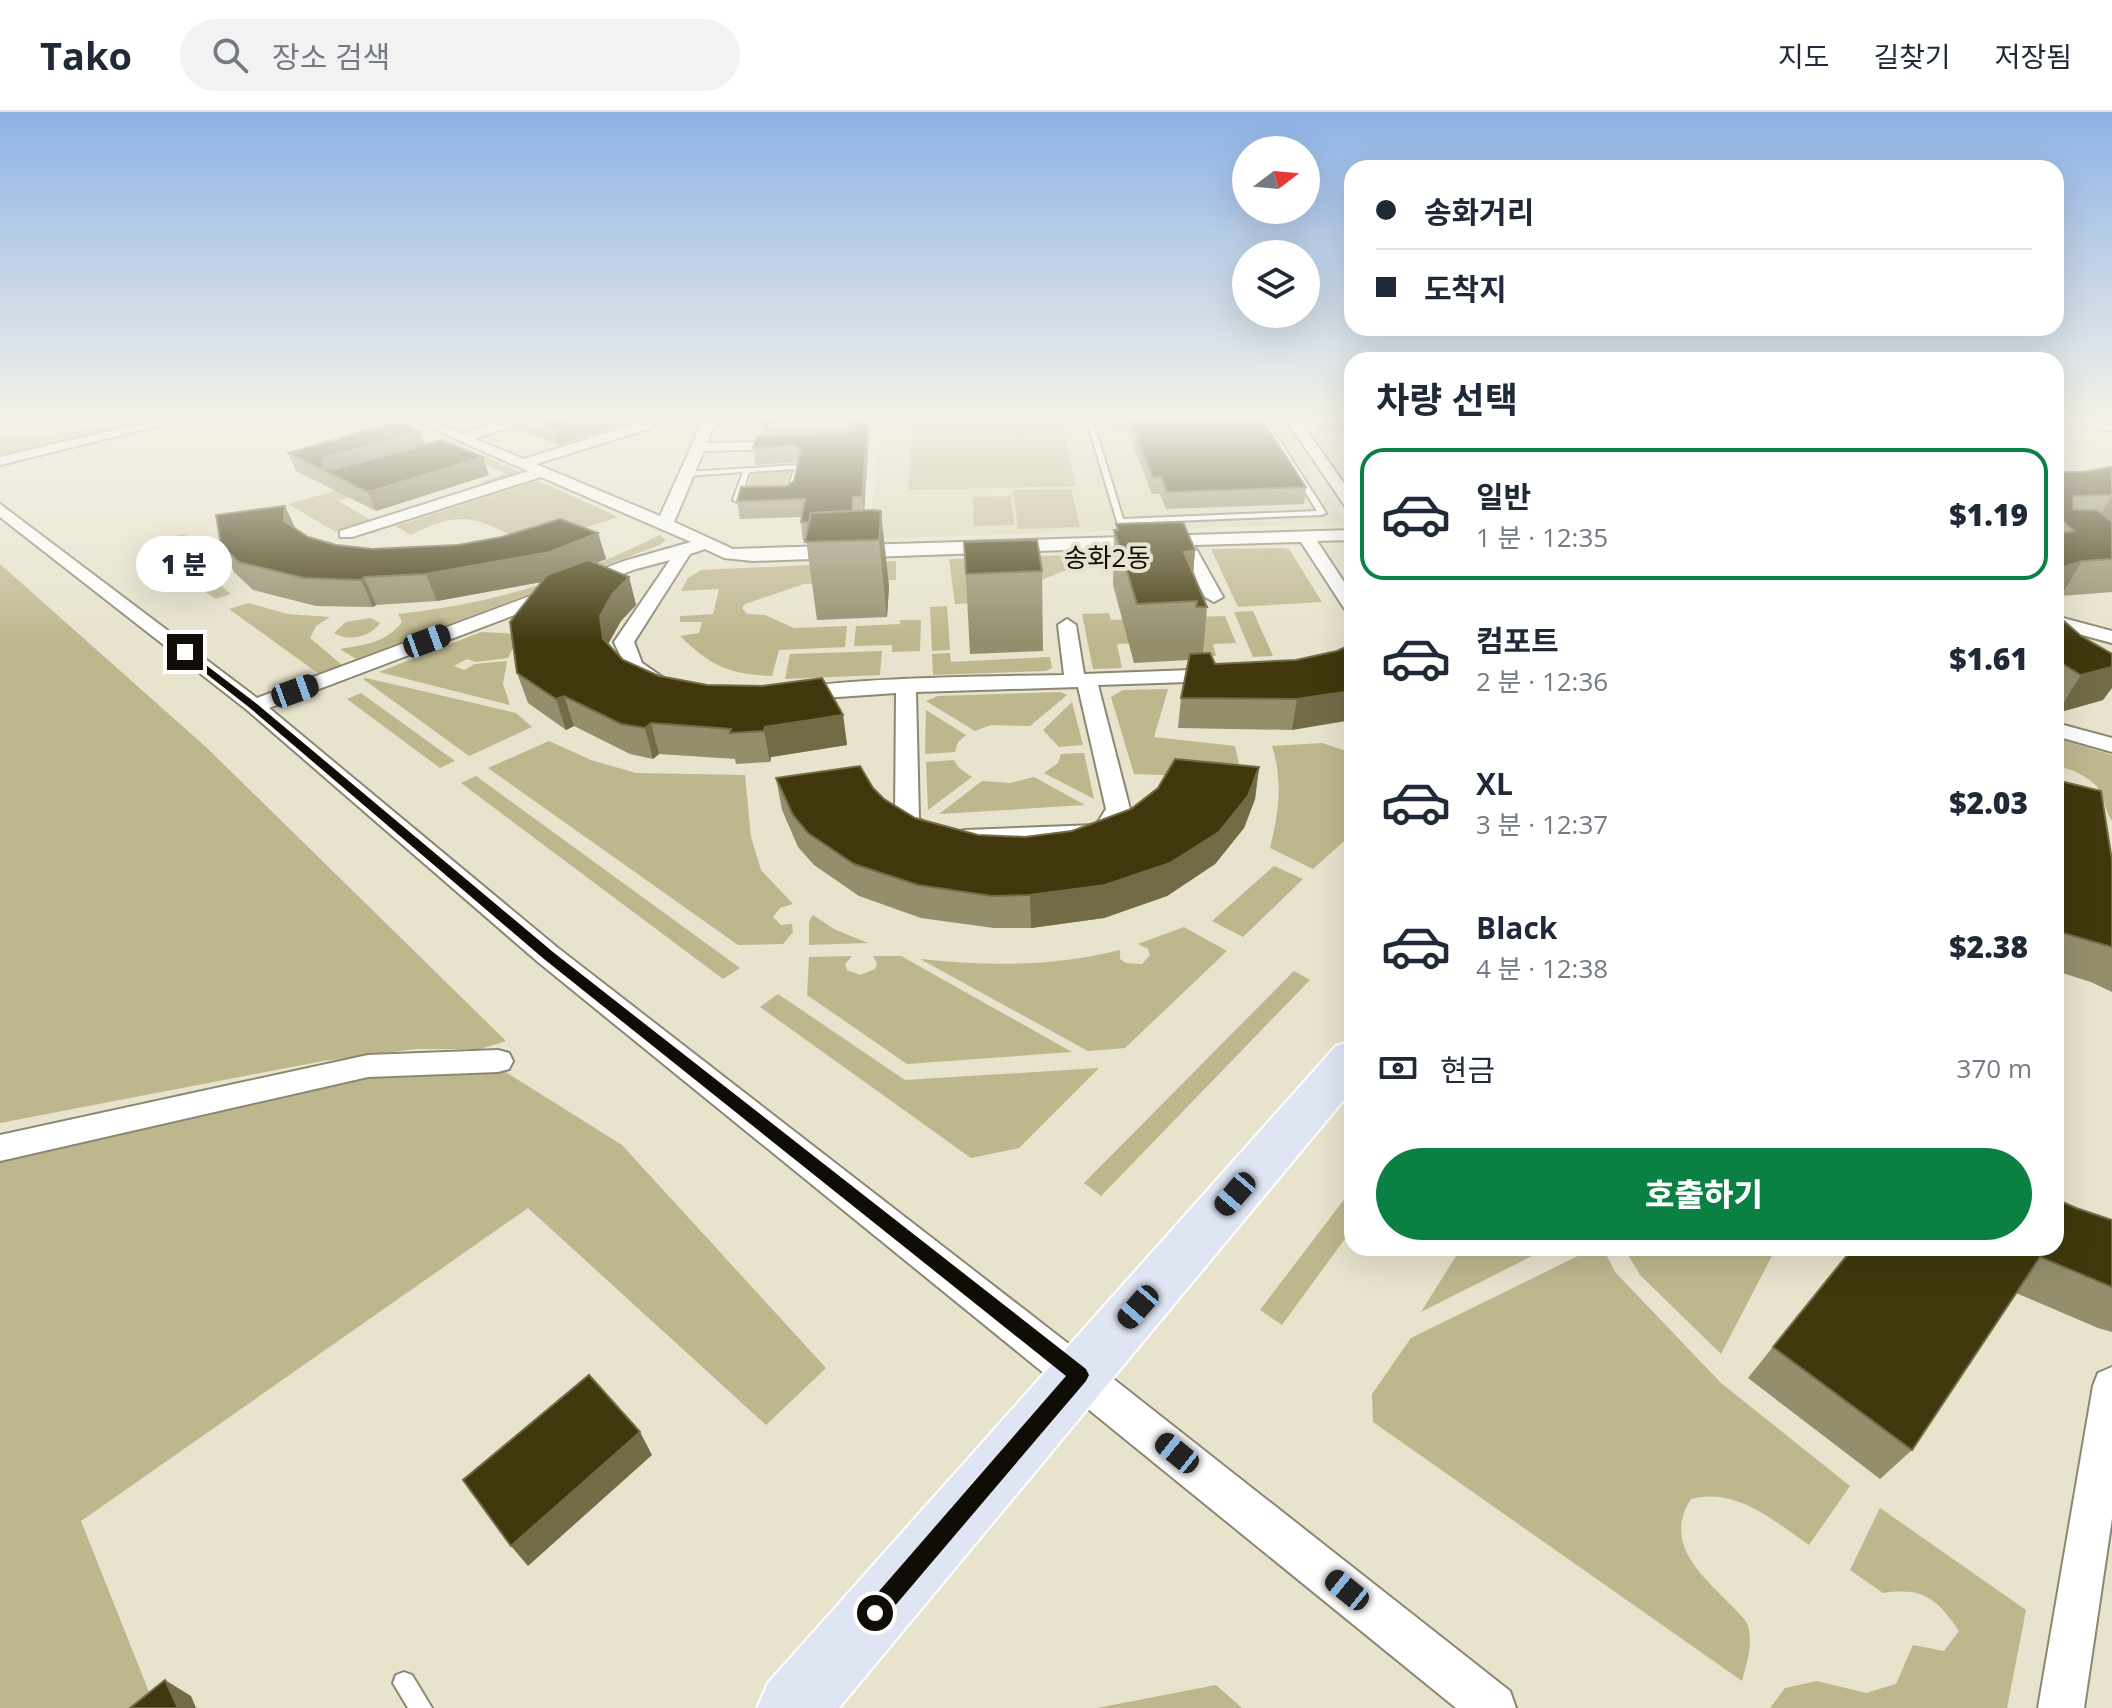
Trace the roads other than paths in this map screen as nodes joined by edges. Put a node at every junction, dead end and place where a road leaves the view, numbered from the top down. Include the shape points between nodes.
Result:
1 (477, 492) edge
2 (587, 492) edge
3 (679, 492) edge
4 (740, 492) edge
5 (791, 492) edge
6 (1111, 492) edge
7 (1309, 492) edge
8 (777, 498) edge
9 (763, 499) edge
10 (0, 509) edge
11 (1120, 521) junction
12 (665, 524) junction
13 (346, 534) dead end
14 (1344, 535) edge
15 (1305, 536) junction
16 (1183, 540) junction
17 (1125, 542) junction
18 (704, 543) junction
19 (684, 551) junction
20 (1344, 595) edge
21 (1214, 597) dead end
22 (2064, 624) edge
23 (1067, 625) dead end
24 (2112, 637) edge
25 (1237, 674) edge
26 (1081, 682) junction
27 (906, 688) junction
28 (684, 691) edge
29 (767, 697) edge
30 (254, 706) junction
31 (2064, 731) edge
32 (2112, 745) edge
33 (498, 1061) dead end
34 (1344, 1067) edge
35 (0, 1148) edge
36 (1079, 1375) junction
37 (2112, 1386) edge
38 (404, 1683) dead end
39 (421, 1708) edge
40 (793, 1708) edge
41 (1493, 1708) edge
42 (2061, 1708) edge

1 - 13 street
2 - 12 street
3 - 12 street
4 - 9 lane via 737,500
5 - 8 lane via 790,498
6 - 11 lane
7 - 11 lane via 1322,513
10 - 30 street
11 - 17 lane
12 - 18 street
14 - 15 street
15 - 16 street
15 - 20 street
16 - 17 street
16 - 21 street
17 - 18 street via 753,556
18 - 19 street
19 - 28 street via 624,642 634,666
19 - 30 street via 630,565
22 - 24 street
23 - 26 street
25 - 26 street
26 - 27 street
26 - 27 street via 1118,809 1104,832 932,838 907,821
27 - 29 street
30 - 36 street via 548,955
31 - 32 street
33 - 35 street via 368,1066
34 - 36 main road
36 - 40 main road
36 - 41 street
37 - 42 street
38 - 39 lane

